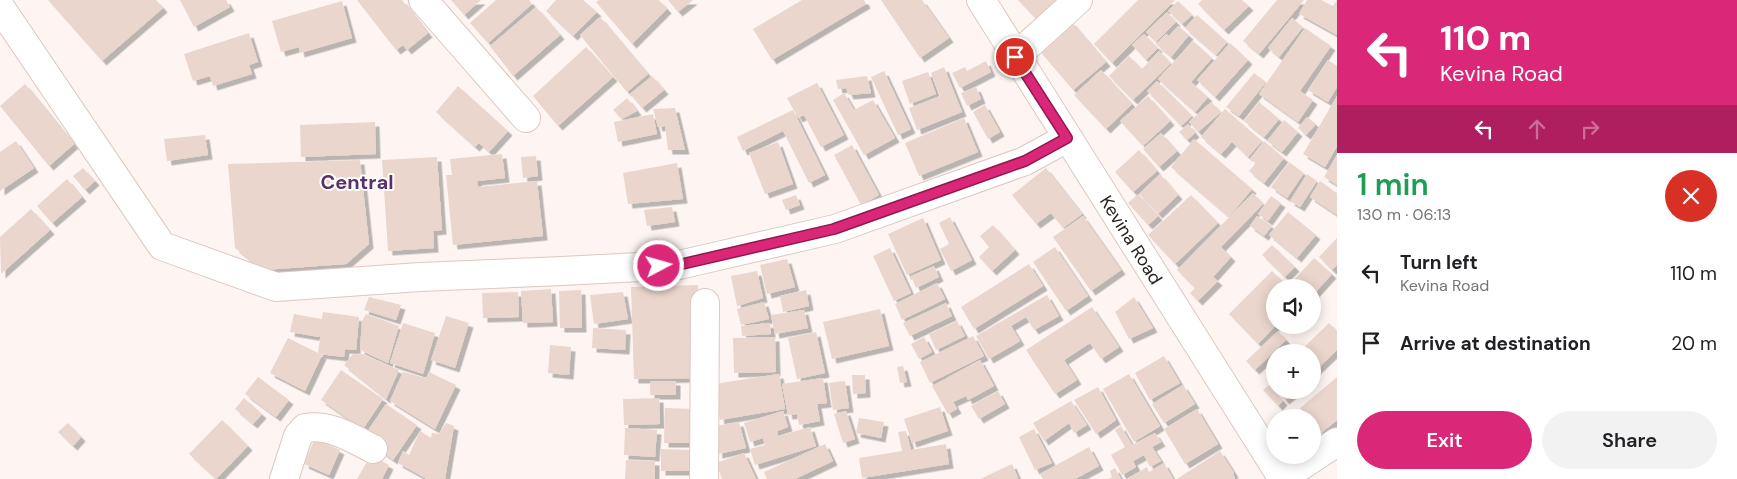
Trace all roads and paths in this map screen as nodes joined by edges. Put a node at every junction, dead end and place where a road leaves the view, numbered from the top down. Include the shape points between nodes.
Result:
1 (423, 0) edge
2 (980, 0) edge
3 (1078, 0) edge
4 (0, 7) edge
5 (1015, 57) junction
6 (526, 118) dead end
7 (1067, 138) junction
8 (704, 303) dead end
9 (1337, 442) edge
10 (374, 449) dead end
11 (284, 479) edge
12 (704, 479) edge
13 (1282, 479) edge

1 - 6 street
2 - 5 street, Kevina Road
3 - 5 street
4 - 7 street via 162,246 276,288 420,277 678,265 834,229 1025,161
5 - 7 street, Kevina Road
7 - 13 street, Kevina Road
8 - 12 street
9 - 13 street
10 - 11 street via 338,431 316,426 305,428 298,436

